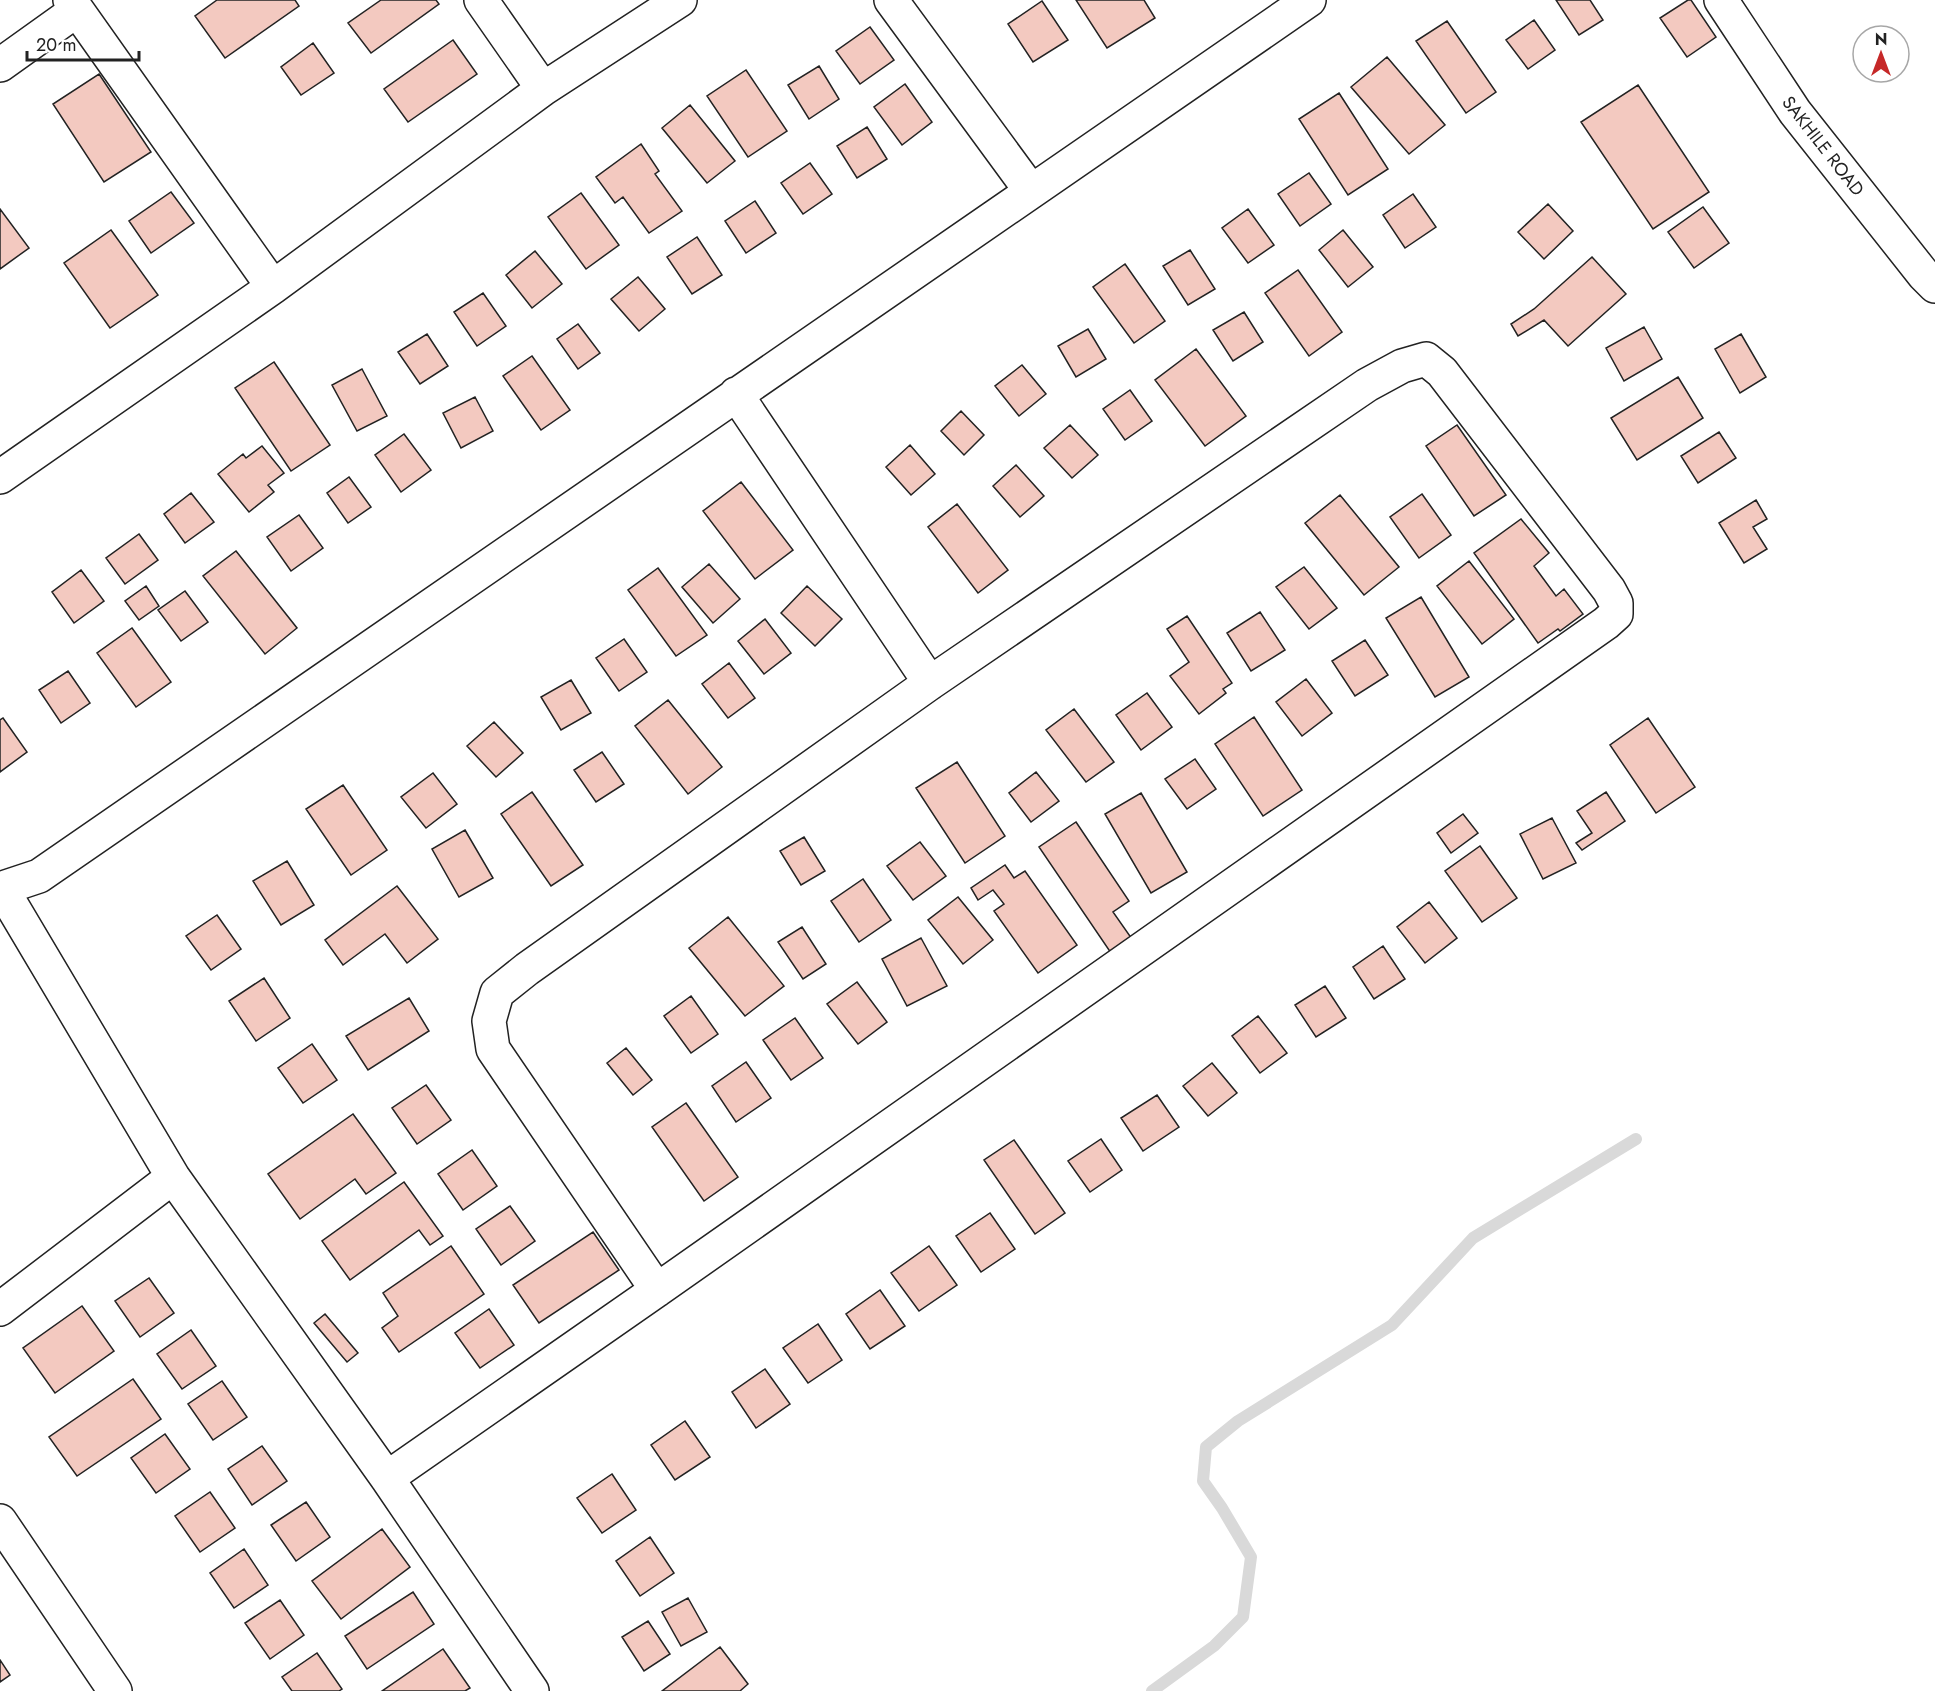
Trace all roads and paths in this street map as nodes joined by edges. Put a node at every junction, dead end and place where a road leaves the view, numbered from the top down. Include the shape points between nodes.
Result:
1 (481, 0) edge
2 (680, 0) edge
3 (891, 0) edge
4 (1309, 0) edge
5 (1721, 0) edge
6 (74, 5) edge
7 (0, 65) edge
8 (543, 89) junction
9 (1031, 191) junction
10 (1935, 286) edge
11 (273, 287) junction
12 (736, 394) junction
13 (0, 477) edge
14 (930, 683) junction
15 (1, 889) edge
16 (173, 1177) junction
17 (657, 1290) junction
18 (0, 1309) edge
19 (387, 1478) junction
20 (0, 1521) edge
21 (115, 1691) edge
22 (532, 1691) edge

1 - 8 street
2 - 8 street
3 - 9 street
4 - 9 street
5 - 10 street, SAKHILE ROAD via 1795,112
6 - 7 street
6 - 11 street
8 - 11 street
9 - 12 street
11 - 13 street
12 - 14 street
12 - 15 street via 39,876
14 - 17 street via 497,993 489,1021 493,1049
14 - 17 street via 1367,385 1402,366 1426,359 1442,372 1616,603 1616,614 1606,623
15 - 16 street
16 - 18 street
16 - 19 street
17 - 19 street
19 - 22 street
20 - 21 street

